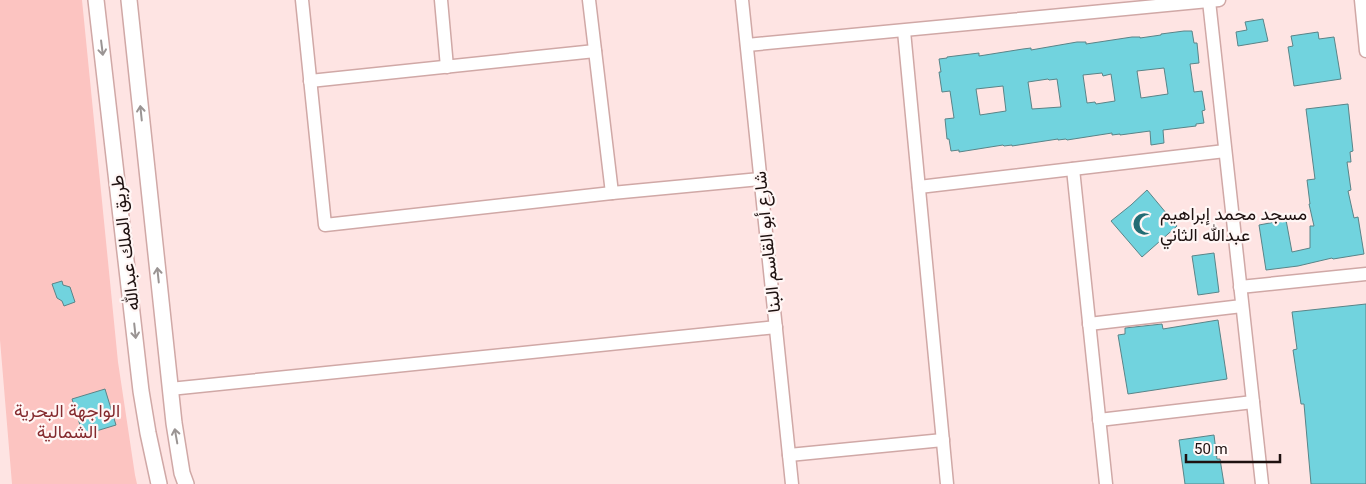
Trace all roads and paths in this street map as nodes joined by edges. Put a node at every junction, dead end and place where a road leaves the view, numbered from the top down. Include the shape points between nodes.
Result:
1 (96, 0) edge
2 (129, 0) edge
3 (302, 0) edge
4 (441, 0) edge
5 (590, 0) edge
6 (742, 0) edge
7 (1361, 0) edge
8 (1214, 1) edge
9 (904, 31) junction
10 (747, 45) junction
11 (595, 51) junction
12 (1366, 51) edge
13 (448, 67) junction
14 (310, 80) junction
15 (1225, 152) junction
16 (1073, 169) junction
17 (760, 179) junction
18 (919, 186) junction
19 (612, 193) junction
20 (1366, 274) edge
21 (1240, 287) junction
22 (1242, 306) junction
23 (1090, 324) junction
24 (776, 327) junction
25 (170, 389) junction
26 (1253, 402) junction
27 (1100, 420) junction
28 (943, 440) junction
29 (789, 455) junction
30 (159, 484) edge
31 (186, 484) edge
32 (792, 484) edge
33 (947, 484) edge
34 (1106, 484) edge
35 (1262, 484) edge

1 -> 30 street, طريق الملك عبدالله via 142,391
25 -> 2 street, طريق الملك عبدالله
3 - 14 street
4 - 13 street
5 - 11 street
6 - 10 street, شارع أبو القاسم البنا
7 - 12 street
8 - 9 street
8 - 15 street
9 - 10 street
9 - 18 street
10 - 17 street, شارع أبو القاسم البنا
11 - 13 street
11 - 19 street
13 - 14 street
14 - 19 street via 325,225
15 - 16 street
15 - 21 street
16 - 18 street
16 - 23 street
17 - 19 street
17 - 24 street, شارع أبو القاسم البنا
18 - 28 street
20 - 21 street
21 - 22 street
22 - 23 street
22 - 26 street
23 - 27 street
24 - 25 street
24 - 29 street, شارع أبو القاسم البنا
31 -> 25 street, طريق الملك عبدالله
26 - 27 street
26 - 35 street
27 - 34 street
28 - 29 street
28 - 33 street
29 - 32 street, شارع أبو القاسم البنا

